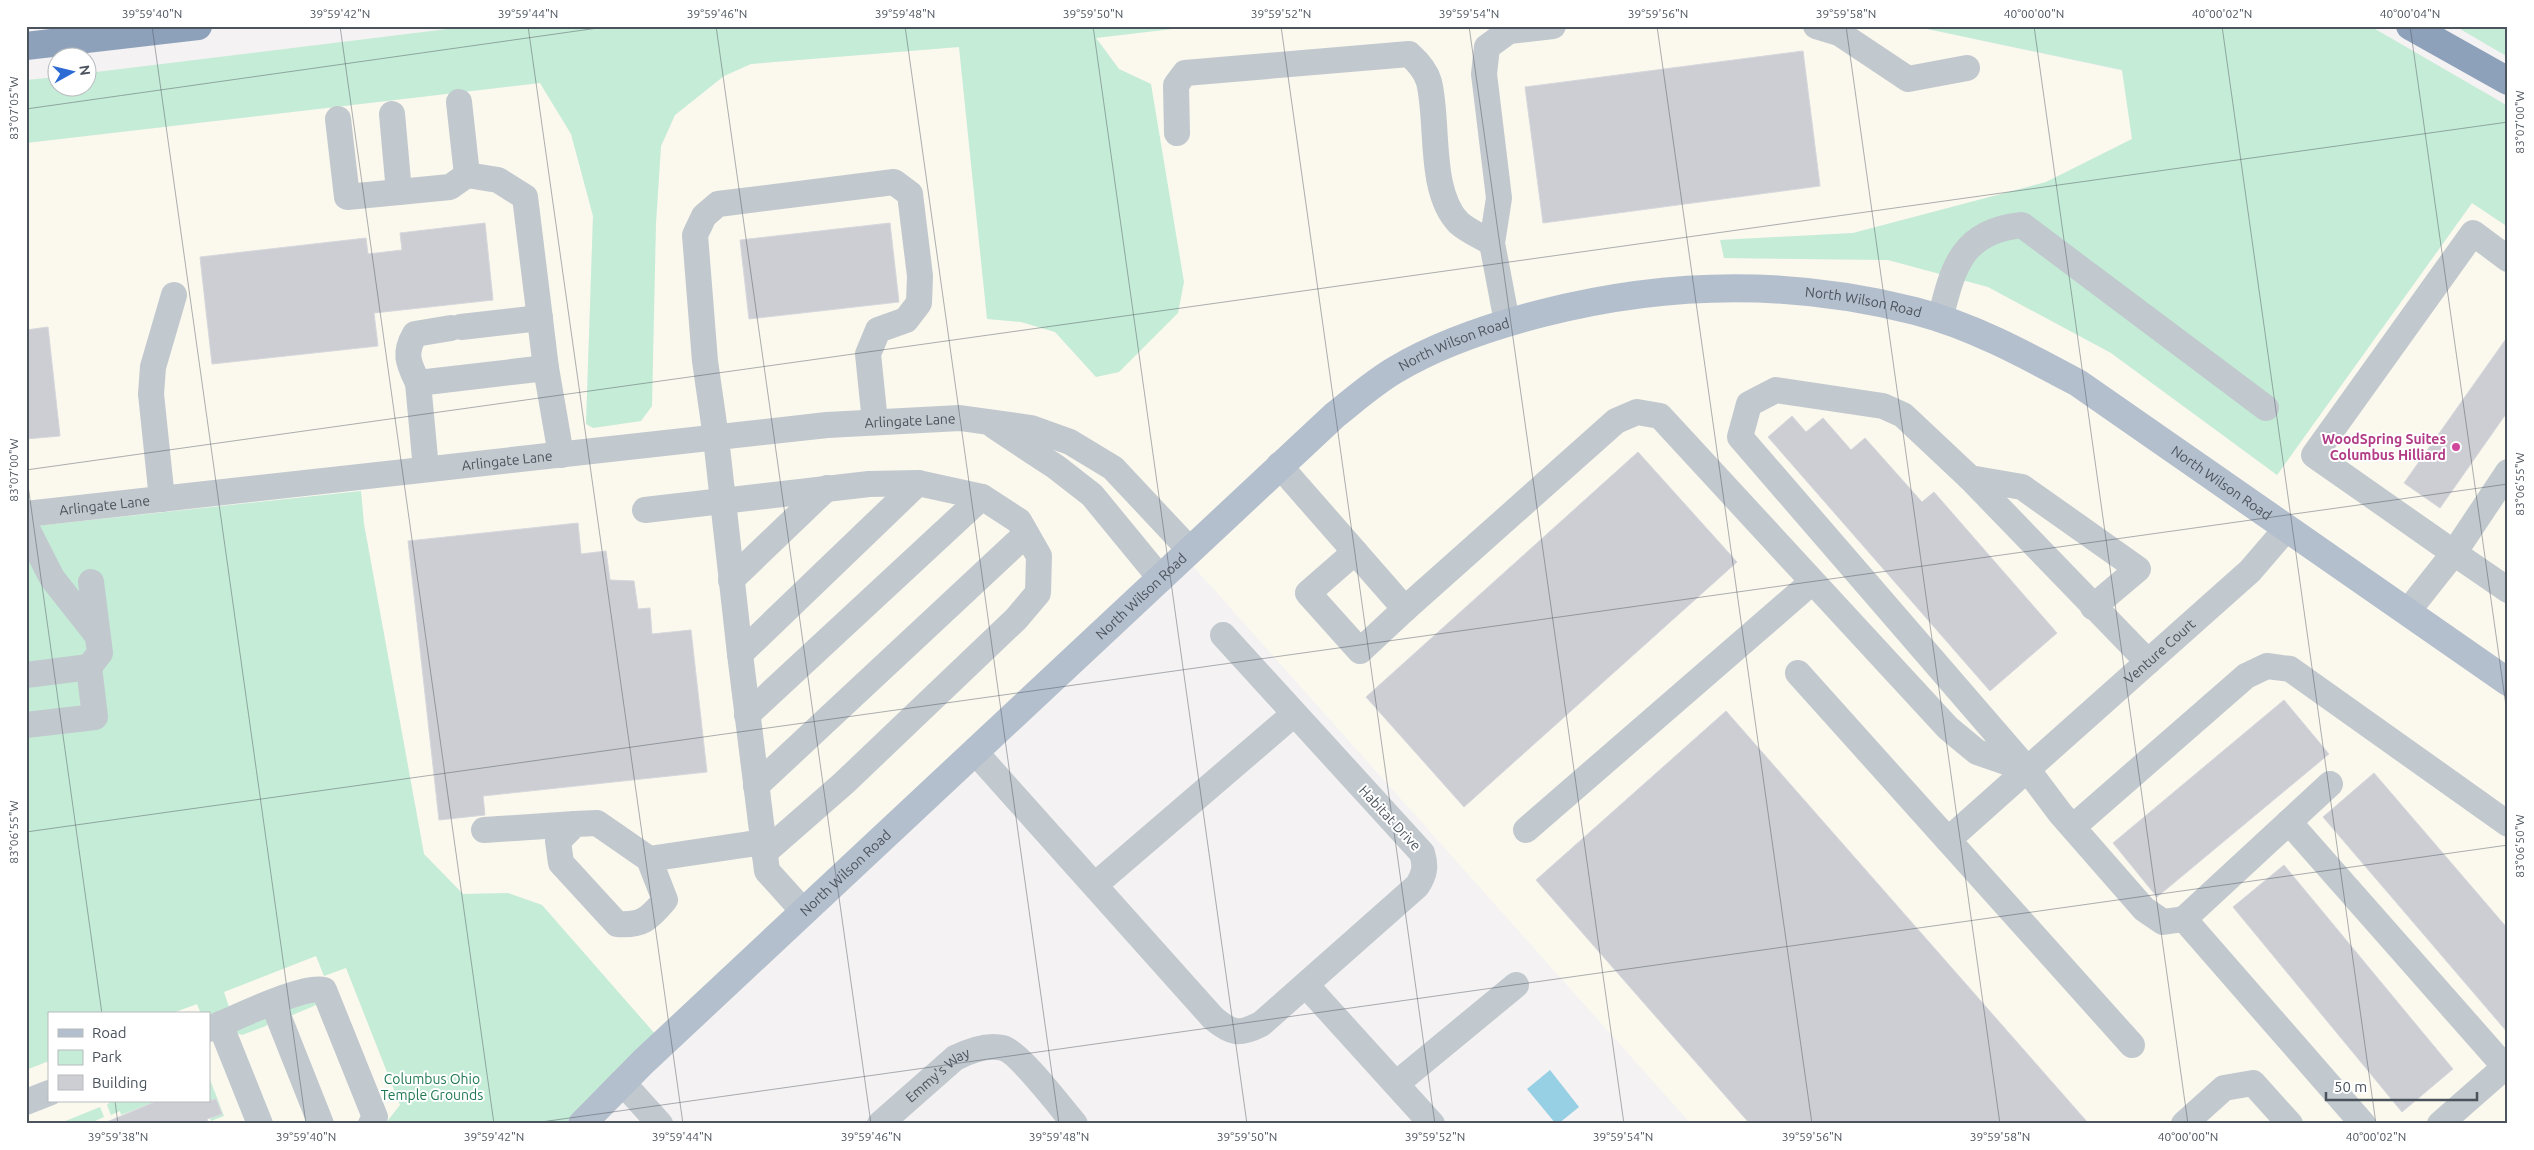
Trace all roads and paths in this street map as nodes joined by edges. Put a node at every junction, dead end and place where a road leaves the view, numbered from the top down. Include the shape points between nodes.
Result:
1 (198, 26) edge
2 (1553, 26) edge
3 (1816, 26) edge
4 (2410, 26) edge
5 (26, 46) edge
6 (1967, 68) dead end
7 (2508, 81) edge
8 (459, 102) dead end
9 (392, 114) dead end
10 (338, 119) dead end
11 (1177, 133) dead end
12 (467, 175) junction
13 (398, 192) junction
14 (1492, 243) junction
15 (2508, 259) edge
16 (174, 295) dead end
17 (540, 318) junction
18 (1940, 319) junction
19 (1507, 322) junction
20 (546, 368) junction
21 (418, 383) junction
22 (2266, 408) dead end
23 (875, 422) junction
24 (987, 422) junction
25 (716, 438) junction
26 (561, 455) junction
27 (1280, 465) junction
28 (426, 469) junction
29 (2508, 472) edge
30 (1970, 478) junction
31 (918, 483) junction
32 (827, 488) junction
33 (982, 497) junction
34 (162, 499) junction
35 (722, 500) junction
36 (645, 510) dead end
37 (26, 514) edge
38 (26, 528) edge
39 (2287, 528) junction
40 (1026, 534) junction
41 (1190, 550) junction
42 (1355, 552) junction
43 (2454, 553) junction
44 (1161, 579) junction
45 (731, 580) junction
46 (91, 582) dead end
47 (1812, 582) junction
48 (2508, 590) edge
49 (2093, 607) junction
50 (1405, 609) junction
51 (2408, 611) junction
52 (97, 635) junction
53 (1223, 635) dead end
54 (740, 654) junction
55 (2148, 662) junction
56 (89, 667) junction
57 (1798, 673) dead end
58 (26, 674) edge
59 (2508, 682) edge
60 (1294, 714) junction
61 (747, 715) junction
62 (26, 725) edge
63 (976, 753) junction
64 (2027, 769) junction
65 (2330, 784) dead end
66 (756, 786) junction
67 (2289, 822) junction
68 (575, 824) junction
69 (2508, 824) edge
70 (2072, 827) junction
71 (484, 830) dead end
72 (1526, 830) dead end
73 (1948, 840) junction
74 (764, 847) junction
75 (649, 859) junction
76 (1094, 885) junction
77 (804, 912) junction
78 (2184, 919) junction
79 (1306, 985) junction
80 (1516, 985) dead end
81 (273, 1003) junction
82 (214, 1027) edge
83 (2132, 1045) dead end
84 (622, 1082) junction
85 (1396, 1084) junction
86 (48, 1093) edge
87 (26, 1102) edge
88 (260, 1124) edge
89 (321, 1124) edge
90 (371, 1124) edge
91 (582, 1124) edge
92 (660, 1124) edge
93 (880, 1124) edge
94 (1075, 1124) edge
95 (1432, 1124) edge
96 (2184, 1124) edge
97 (2290, 1124) edge
98 (2363, 1124) edge
99 (2440, 1124) edge

1 - 5 highway
2 - 14 street via 1509,31 1487,47 1484,74 1499,198
3 - 6 street via 1839,33 1908,79
4 - 7 highway
8 - 12 street
9 - 13 street
10 - 13 street via 347,197
11 - 14 street via 1176,85 1185,73 1409,54 1429,81 1440,181 1449,209 1460,224
12 - 13 street via 450,187
12 - 17 street via 498,180 525,197
14 - 19 street
15 - 43 street via 2473,233 2314,455
16 - 34 street via 153,367 151,394
17 - 20 street
17 - 21 street via 414,334 407,346 409,364
18 - 19 main road, North Wilson Road via 1867,300 1815,291 1721,287 1613,297
18 - 22 street via 1949,283 1961,255 1981,237 2000,227 2022,225
18 - 39 main road, North Wilson Road via 2009,346 2078,383
19 - 27 main road, North Wilson Road via 1436,349 1394,370 1341,410
20 - 21 street
20 - 26 street
21 - 28 street
23 - 24 street, Arlingate Lane via 960,418
23 - 25 street, Arlingate Lane
23 - 25 street via 868,354 878,330 906,320 919,303 920,276 910,194 894,182 718,204 704,216 695,235 704,361
24 - 41 street, Arlingate Lane via 1031,428 1070,442 1113,468
24 - 44 street, Arlingate Lane via 1092,495
25 - 26 street, Arlingate Lane
25 - 35 street
26 - 28 street, Arlingate Lane
27 - 41 main road, North Wilson Road
27 - 42 street
28 - 34 street, Arlingate Lane
29 - 43 street
30 - 49 street
30 - 49 street via 2022,487 2138,569
30 - 64 street via 1903,415 1883,406 1776,390 1749,404 1740,437
31 - 32 street
31 - 33 street
31 - 54 street
32 - 35 street
32 - 45 street
33 - 40 street via 1019,521
33 - 61 street
34 - 37 street, Arlingate Lane
35 - 36 street
35 - 45 street
38 - 52 street via 52,578
39 - 51 main road, North Wilson Road
39 - 55 street, Venture Court via 2250,571
40 - 66 street
40 - 74 street via 1039,556 1038,593 1016,619 844,783
41 - 44 main road, North Wilson Road
42 - 50 street
42 - 50 street via 1308,594 1360,651
43 - 48 street
43 - 51 street
44 - 63 main road, North Wilson Road
45 - 54 street
46 - 52 street
47 - 50 street via 1660,416 1638,412 1616,421
47 - 64 street via 1948,728 1977,752
47 - 72 street
49 - 55 street
51 - 59 main road, North Wilson Road
52 - 56 street via 100,653
53 - 60 street, Habitat Drive
54 - 61 street
55 - 64 street, Venture Court
56 - 58 street
56 - 62 street via 95,717
57 - 73 street
60 - 76 street
60 - 79 street, Habitat Drive via 1422,852 1425,864 1417,886
61 - 66 street
63 - 76 street, Habitat Drive
63 - 77 main road, North Wilson Road
64 - 70 street
64 - 73 street, Venture Court
65 - 67 street
66 - 74 street
67 - 78 street
67 - 99 street via 2505,1068
68 - 71 street
68 - 75 street via 597,823
68 - 75 street via 558,842 561,863 617,924 636,926 665,900
69 - 70 street via 2290,669 2267,666 2246,676
70 - 78 street via 2144,909 2164,922
73 - 83 street
74 - 75 street
74 - 77 street via 767,871
76 - 79 street, Habitat Drive via 1227,1030 1245,1032 1261,1024
77 - 84 main road, North Wilson Road
78 - 98 street
79 - 85 street
80 - 85 street
81 - 82 street
81 - 89 street
81 - 90 street via 315,988 324,990 375,1117
82 - 88 street
84 - 91 main road, North Wilson Road
84 - 92 street
85 - 95 street
86 - 87 street
93 - 94 street, Emmy's Way via 955,1058 983,1048 1005,1048 1023,1063
96 - 97 street via 2224,1088 2253,1083

